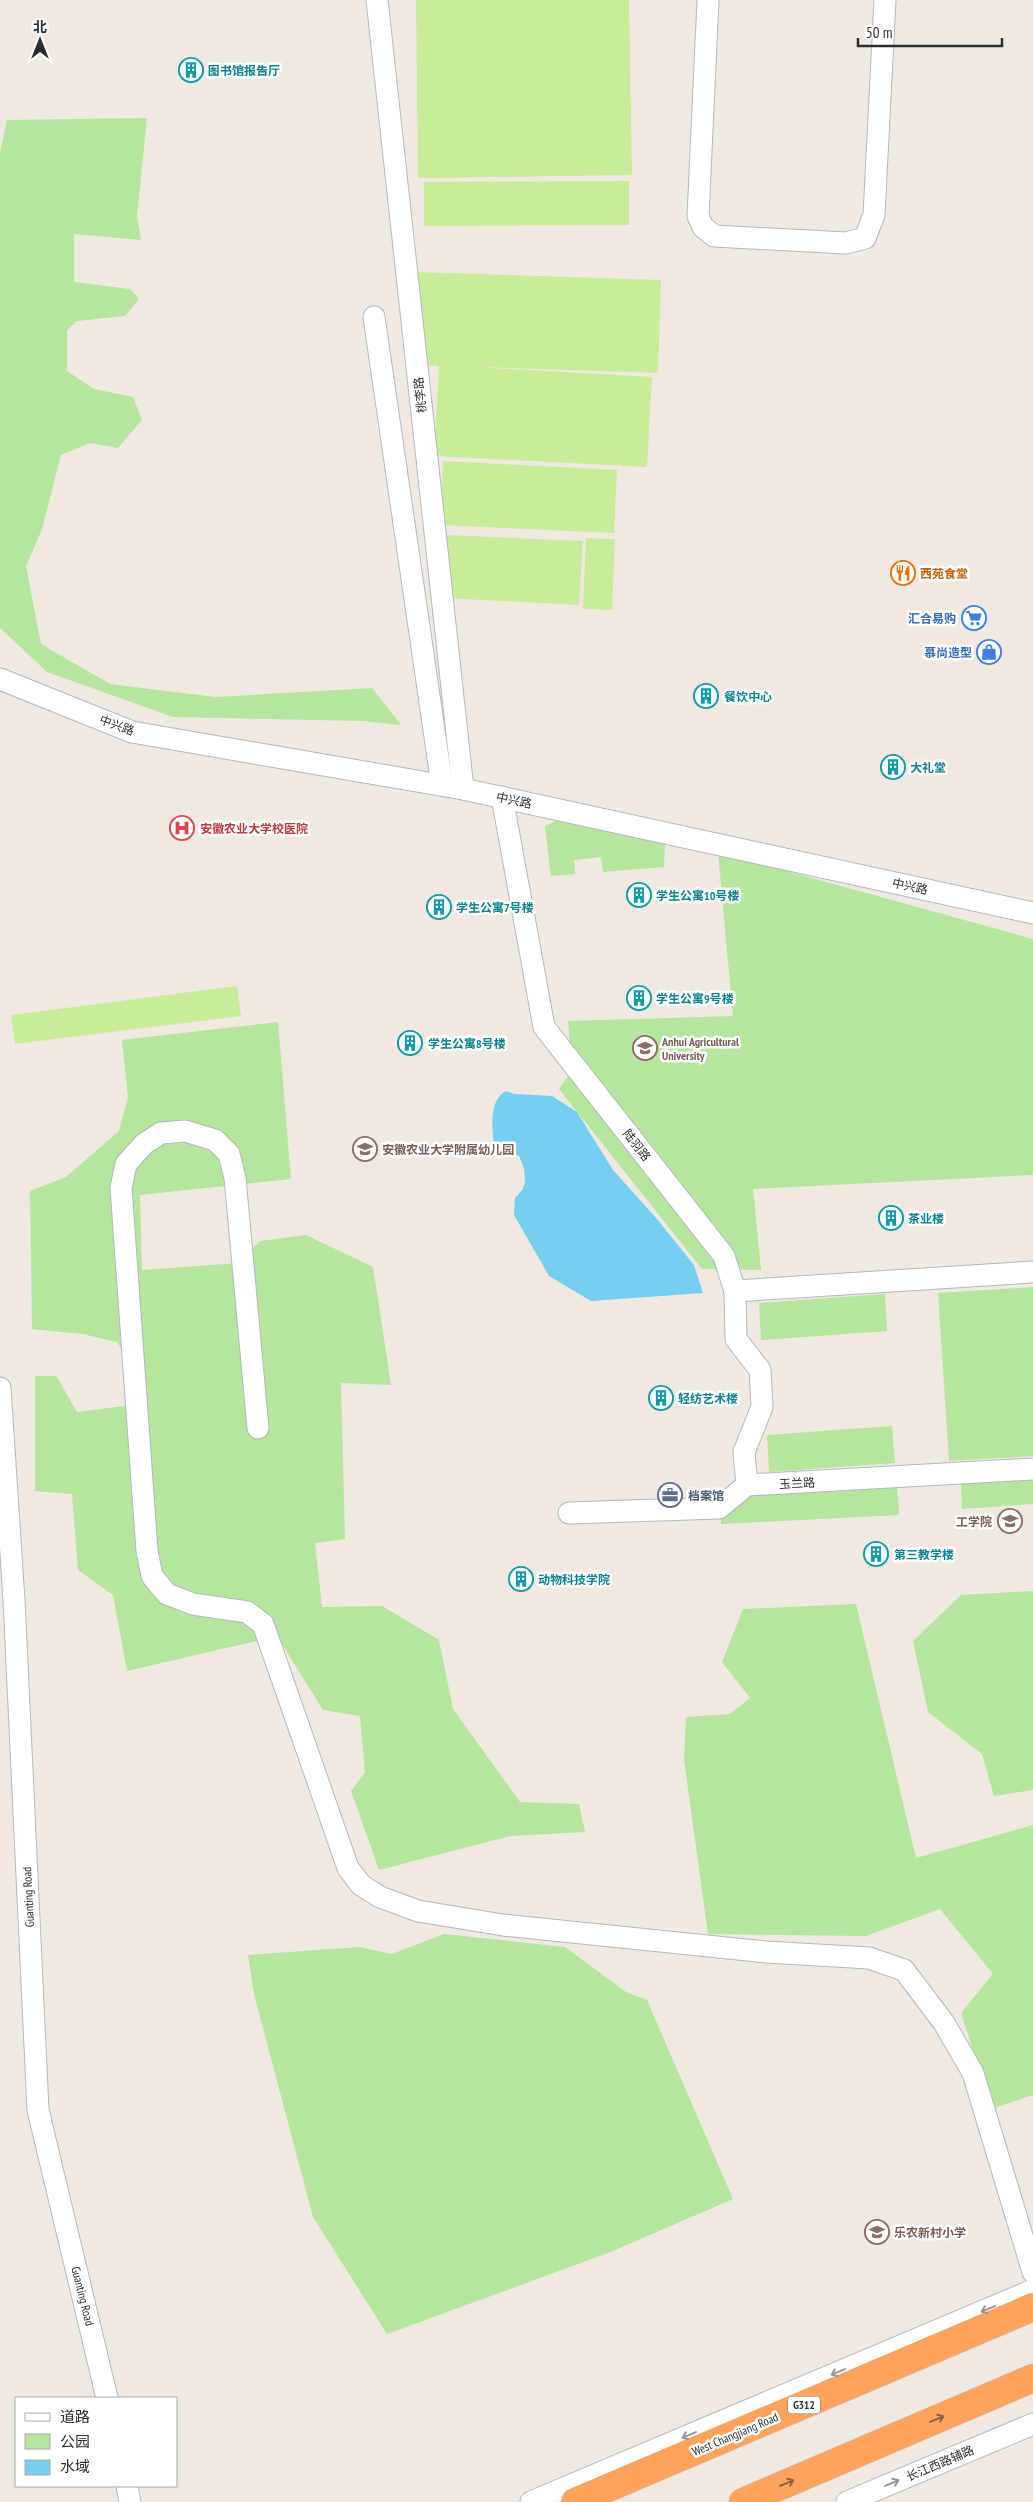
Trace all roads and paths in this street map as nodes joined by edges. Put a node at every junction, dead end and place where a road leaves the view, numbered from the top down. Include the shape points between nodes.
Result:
1 (377, 0) edge
2 (708, 0) edge
3 (884, 0) edge
4 (374, 317) dead end
5 (0, 679) edge
6 (442, 785) junction
7 (463, 789) junction
8 (502, 798) junction
9 (1033, 913) edge
10 (1033, 1272) edge
11 (734, 1291) junction
12 (0, 1388) edge
13 (258, 1428) dead end
14 (1033, 1469) edge
15 (747, 1485) junction
16 (569, 1513) dead end
17 (1033, 2272) edge
18 (1033, 2290) edge
19 (1033, 2307) edge
20 (1033, 2378) edge
21 (107, 2397) edge
22 (1033, 2424) edge
23 (127, 2487) edge
24 (130, 2502) edge
25 (531, 2502) edge
26 (576, 2502) edge
27 (743, 2502) edge
28 (847, 2502) edge

1 - 7 street, 桃李路
2 - 3 street via 698,216 703,227 714,236 846,243 865,238 874,215
4 - 6 street
5 - 6 street, 中兴路 via 132,732
6 - 7 street, 中兴路
7 - 8 street, 中兴路
8 - 9 street, 中兴路
8 - 11 street, 陆羽路 via 544,1027 724,1256
10 - 11 street
11 - 15 street, 陆羽路 via 736,1339 760,1370 762,1408 744,1452
12 - 21 street, Guanting Road via 14,1600 38,2110
13 - 17 street via 235,1178 229,1154 215,1140 185,1131 161,1134 144,1144 126,1164 120,1188 147,1551 152,1576 167,1594 193,1604 246,1612 263,1624 348,1868 361,1885 418,1911 503,1925 766,1952 869,1958 904,1970 944,2024 973,2073
14 - 15 street, 玉兰路
15 - 16 street via 719,1508
18 -> 25 street
19 - 26 highway, West Changjiang Road / G312
27 -> 20 highway
28 -> 22 street, 长江西路辅路
23 - 24 street

